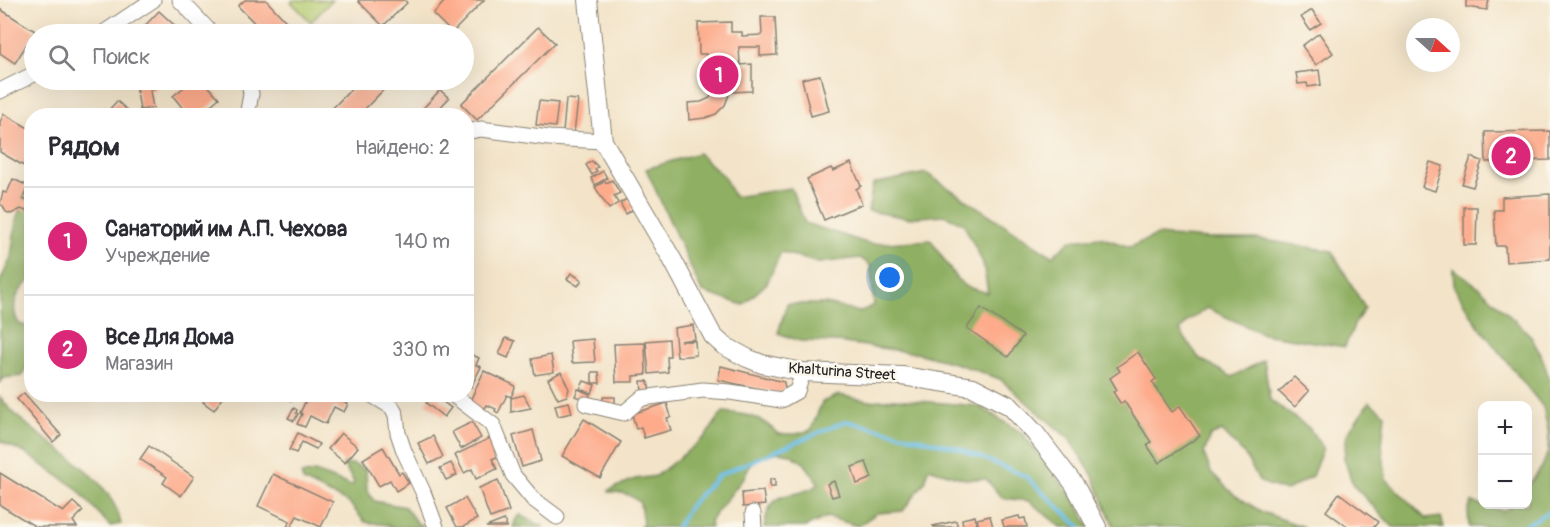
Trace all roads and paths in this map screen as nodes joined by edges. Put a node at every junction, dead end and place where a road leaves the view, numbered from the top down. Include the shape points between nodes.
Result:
1 (153, 0) edge
2 (180, 0) edge
3 (588, 0) edge
4 (117, 24) edge
5 (203, 24) edge
6 (24, 79) edge
7 (250, 90) edge
8 (0, 91) edge
9 (248, 108) edge
10 (474, 130) edge
11 (603, 141) junction
12 (803, 372) junction
13 (384, 402) edge
14 (463, 402) edge
15 (586, 404) dead end
16 (557, 517) dead end
17 (436, 527) edge
18 (1097, 527) edge

1 - 4 street
2 - 5 street
3 - 11 street, Khalturina Street
6 - 8 street
7 - 9 street
10 - 11 street
11 - 12 street, Khalturina Street via 713,336 747,358
12 - 15 street via 796,391 781,400 703,390 642,398 624,412
12 - 18 street, Khalturina Street via 902,376 973,387 1010,406 1074,483
13 - 17 street via 396,415 404,451
14 - 16 street via 493,425 513,475 532,499

